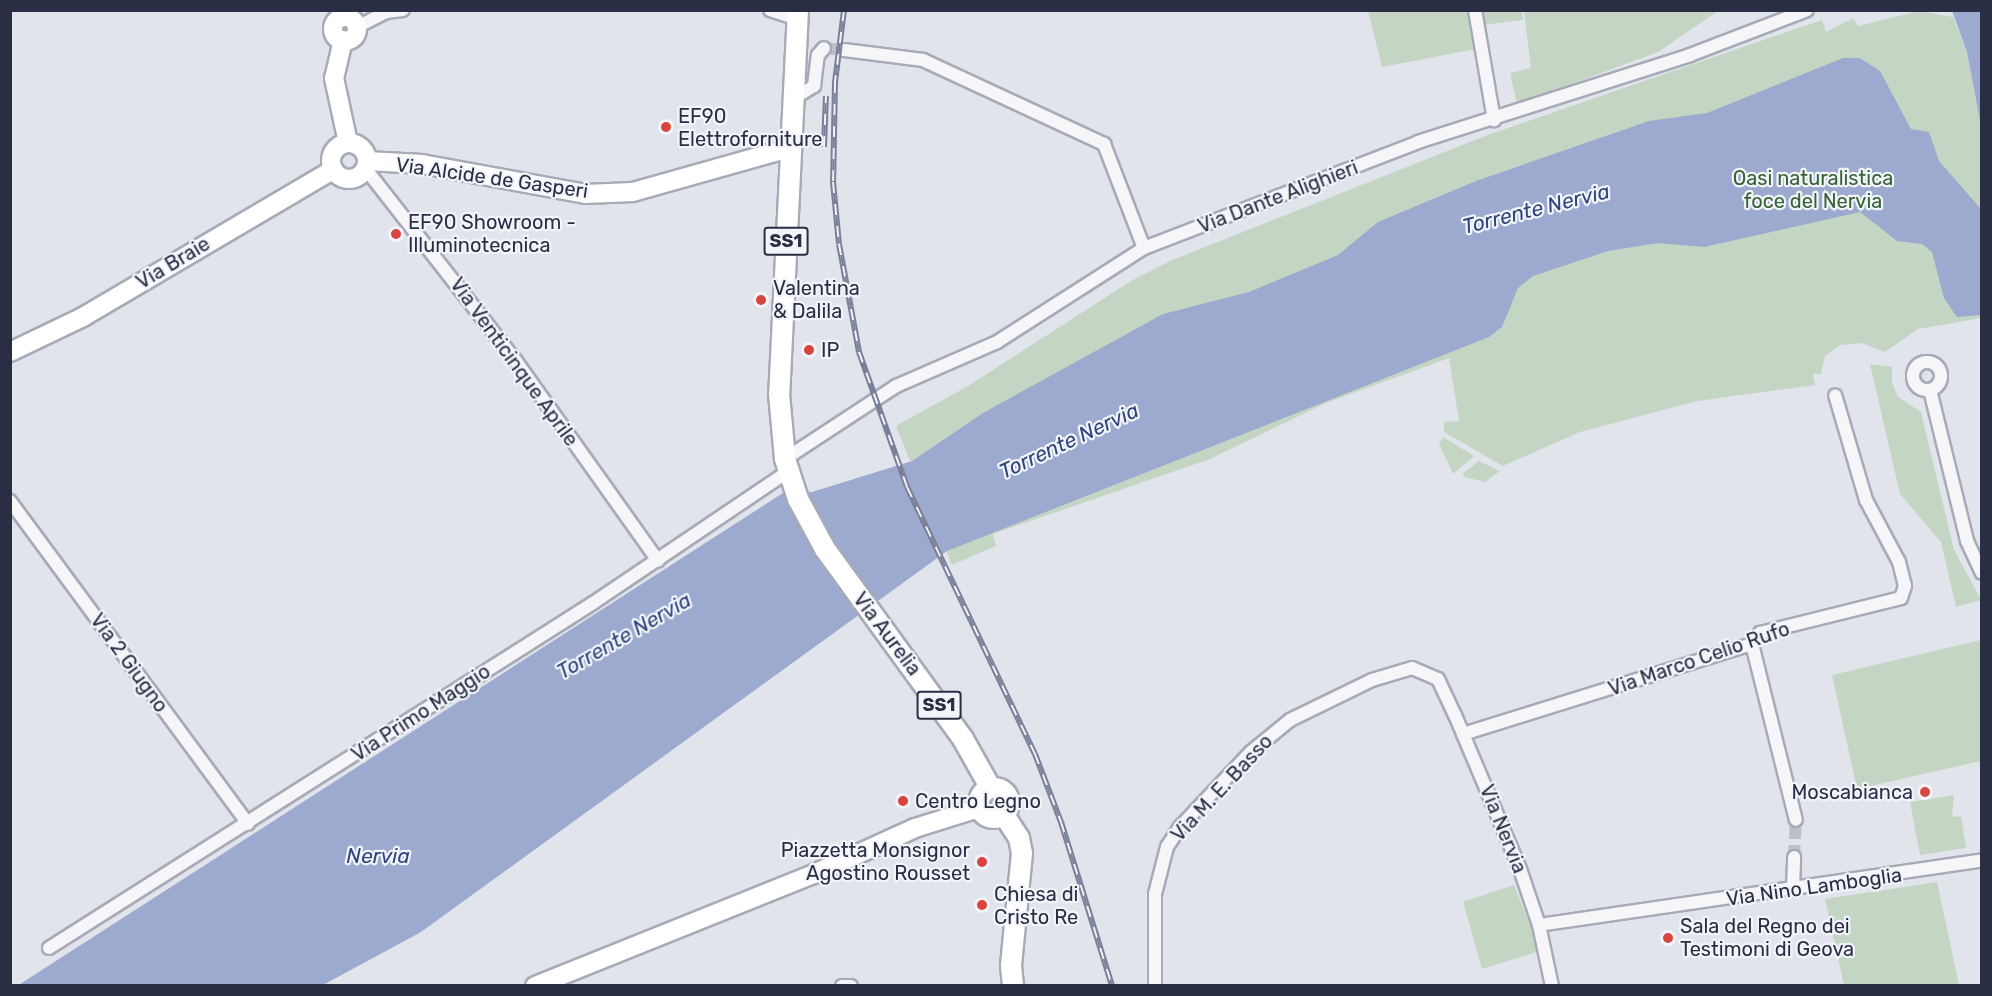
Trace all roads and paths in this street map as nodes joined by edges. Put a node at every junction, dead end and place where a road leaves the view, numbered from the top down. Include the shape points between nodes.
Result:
1 (403, 10) edge
2 (770, 10) edge
3 (1475, 10) edge
4 (1807, 10) edge
5 (386, 11) edge
6 (798, 15) edge
7 (347, 18) edge
8 (824, 48) dead end
9 (844, 50) tunnel mouth
10 (793, 99) junction
11 (1494, 120) junction
12 (348, 143) junction
13 (790, 148) junction
14 (366, 164) junction
15 (333, 170) junction
16 (1144, 248) junction
17 (10, 352) edge
18 (1930, 390) dead end
19 (1835, 395) dead end
20 (788, 469) junction
21 (10, 501) edge
22 (658, 561) junction
23 (1982, 573) edge
24 (1752, 644) junction
25 (1438, 679) joint
26 (1463, 734) junction
27 (983, 798) junction
28 (1004, 814) junction
29 (1796, 820) tunnel mouth
30 (248, 824) junction
31 (1794, 857) tunnel mouth
32 (1982, 860) edge
33 (1793, 890) junction
34 (1539, 925) junction
35 (49, 948) dead end
36 (535, 986) edge
37 (842, 986) edge
38 (851, 986) edge
39 (1013, 986) edge
40 (1155, 986) edge
41 (1552, 986) edge

1 - 5 street
2 - 6 street
3 - 11 street
4 - 11 street, Via Dante Alighieri via 1751,34
5 - 7 street
6 - 10 main road, SS1
7 - 12 street via 352,39 343,40 334,78
8 - 10 street via 818,55 814,86
9 - 16 street via 923,60 1104,144
10 - 13 main road, SS1
11 - 16 street, Via Dante Alighieri via 1418,142
12 - 14 street via 357,145
12 - 15 street via 333,152
13 - 14 street, Via Alcide de Gasperi via 633,192 533,187 422,164
13 - 20 main road, SS1 via 779,394
14 - 15 street via 350,180
14 - 22 street, Via Venticinque Aprile via 516,361
15 - 17 street, Via Braie via 83,317
16 - 20 street, Via Dante Alighieri via 997,342 896,386
18 - 23 street via 1967,541
19 - 24 street, Via Marco Celio Rufo via 1866,500 1894,547 1904,592 1894,600 1760,633
20 - 22 street, Via Primo Maggio
20 - 27 main road, Via Aurelia / SS1 via 820,540 963,739
21 - 30 street, Via 2 Giugno
22 - 30 street, Via Primo Maggio
24 - 26 street, Via Marco Celio Rufo
24 - 29 street
25 - 26 street, Via Nervia
25 - 40 street, Via M. E. Basso via 1412,668 1397,670 1299,714 1251,752 1180,827 1165,853 1155,894
26 - 34 street, Via Nervia via 1520,869
27 - 28 main road via 990,818
27 - 28 main road, SS1 via 1000,789 1009,806
27 - 36 street
28 - 39 main road, SS1 via 1019,838 1022,853 1011,966
30 - 35 street, Via Primo Maggio
31 - 33 street
32 - 33 street, Via Nino Lamboglia
33 - 34 street, Via Nino Lamboglia
34 - 41 street, Via Nervia
37 - 38 street

